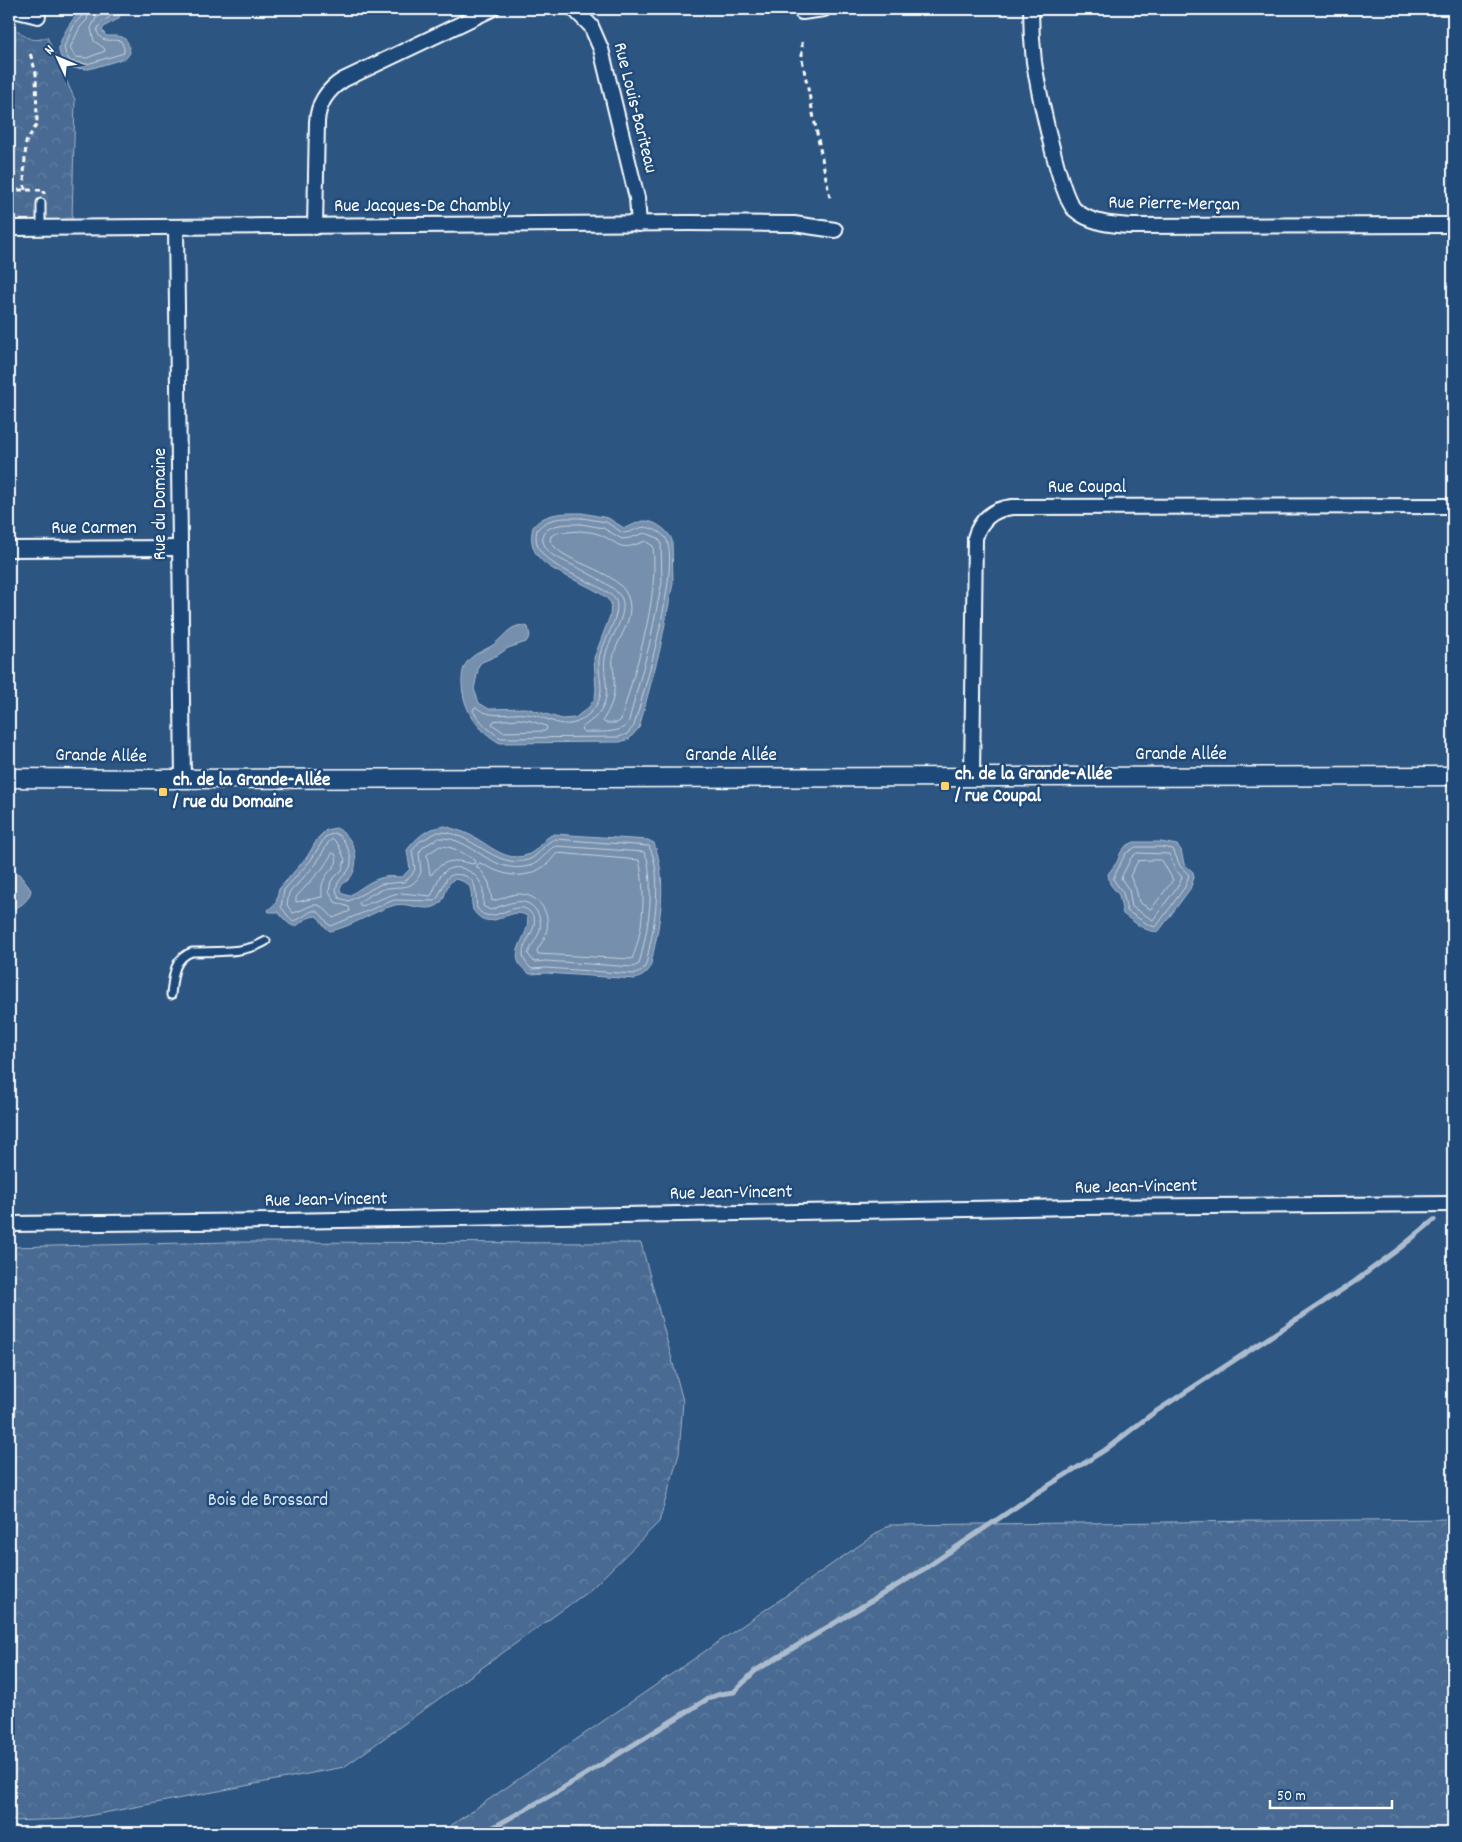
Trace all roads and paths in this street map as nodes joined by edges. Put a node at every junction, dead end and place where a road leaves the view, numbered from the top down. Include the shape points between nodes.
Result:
1 (9, 9) edge
2 (492, 9) edge
3 (574, 9) edge
4 (824, 9) edge
5 (1030, 9) edge
6 (802, 12) dead end
7 (38, 16) dead end
8 (802, 42) dead end
9 (30, 53) dead end
10 (10, 190) edge
11 (25, 190) junction
12 (830, 198) dead end
13 (42, 201) joint
14 (639, 224) junction
15 (10, 225) edge
16 (1453, 225) edge
17 (314, 227) junction
18 (41, 228) junction
19 (176, 228) junction
20 (835, 230) dead end
21 (1453, 506) edge
22 (179, 548) junction
23 (9, 549) edge
24 (1453, 776) edge
25 (972, 777) junction
26 (9, 778) edge
27 (183, 779) junction
28 (266, 941) dead end
29 (171, 995) dead end
30 (1453, 1204) edge
31 (9, 1224) edge

1 - 7 street
2 - 17 street via 343,80 328,92 317,115
3 - 14 street, Rue Louis-Bariteau via 591,26 601,48 637,198
4 - 6 street
5 - 16 street, Rue Pierre-Merçan via 1034,61 1062,183 1070,203 1084,216 1111,225 1131,226
8 - 12 path via 802,59
9 - 11 path via 36,73 37,124 26,142
10 - 11 path
10 - 15 path
11 - 13 path via 44,190
13 - 18 lane
14 - 17 street, Rue Jacques-De Chambly
14 - 20 street, Rue Jacques-De Chambly via 794,224
15 - 18 street, Rue Jacques-De Chambly
17 - 19 street, Rue Jacques-De Chambly
18 - 19 street, Rue Jacques-De Chambly
19 - 22 street, Rue du Domaine
21 - 25 street, Rue Coupal via 1012,507 995,511 982,522 975,538
22 - 23 street, Rue Carmen
22 - 27 street, Rue du Domaine
24 - 25 street, Grande Allée
25 - 27 street, Grande Allée
26 - 27 street, Grande Allée
28 - 29 lane via 246,948 186,954 173,973
30 - 31 street, Rue Jean-Vincent

